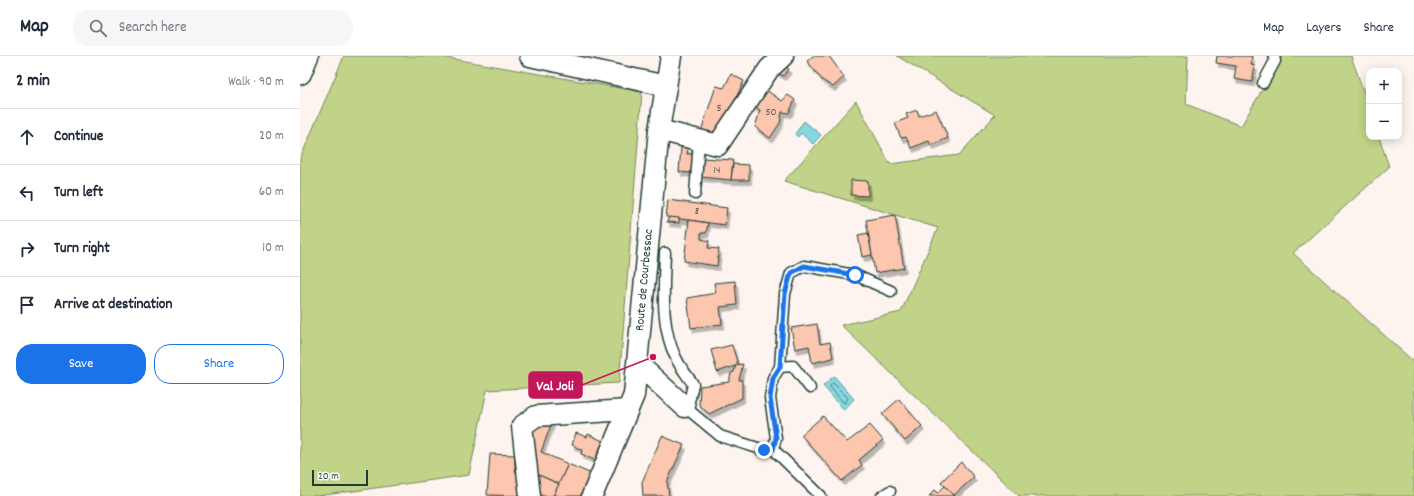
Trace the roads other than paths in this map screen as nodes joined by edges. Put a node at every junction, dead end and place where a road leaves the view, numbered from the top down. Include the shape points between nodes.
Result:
1 (307, 56) edge
2 (530, 56) edge
3 (671, 56) edge
4 (1274, 56) edge
5 (777, 58) edge
6 (300, 73) edge
7 (1263, 83) dead end
8 (666, 86) junction
9 (659, 130) junction
10 (699, 141) junction
11 (695, 194) dead end
12 (665, 253) dead end
13 (890, 291) dead end
14 (638, 364) junction
15 (780, 367) junction
16 (810, 388) dead end
17 (685, 407) junction
18 (627, 410) junction
19 (773, 449) junction
20 (530, 496) edge
21 (592, 496) edge
22 (821, 496) edge

1 - 6 street
2 - 8 street
3 - 8 street, Route de Courbessac
4 - 7 lane via 1275,61
5 - 10 street via 718,145
8 - 9 street, Route de Courbessac
9 - 10 street
9 - 14 street, Route de Courbessac via 642,297
10 - 11 lane
12 - 17 lane via 666,326 675,357 693,384
13 - 15 lane via 855,275 804,266 791,273 785,294
14 - 17 street
14 - 18 street, Route de Courbessac via 634,395
15 - 16 lane via 792,366
15 - 19 lane via 773,378 770,398 776,438
17 - 19 lane via 720,436 764,450
18 - 20 street via 536,416 522,426
18 - 21 street, Route de Courbessac
19 - 22 lane

